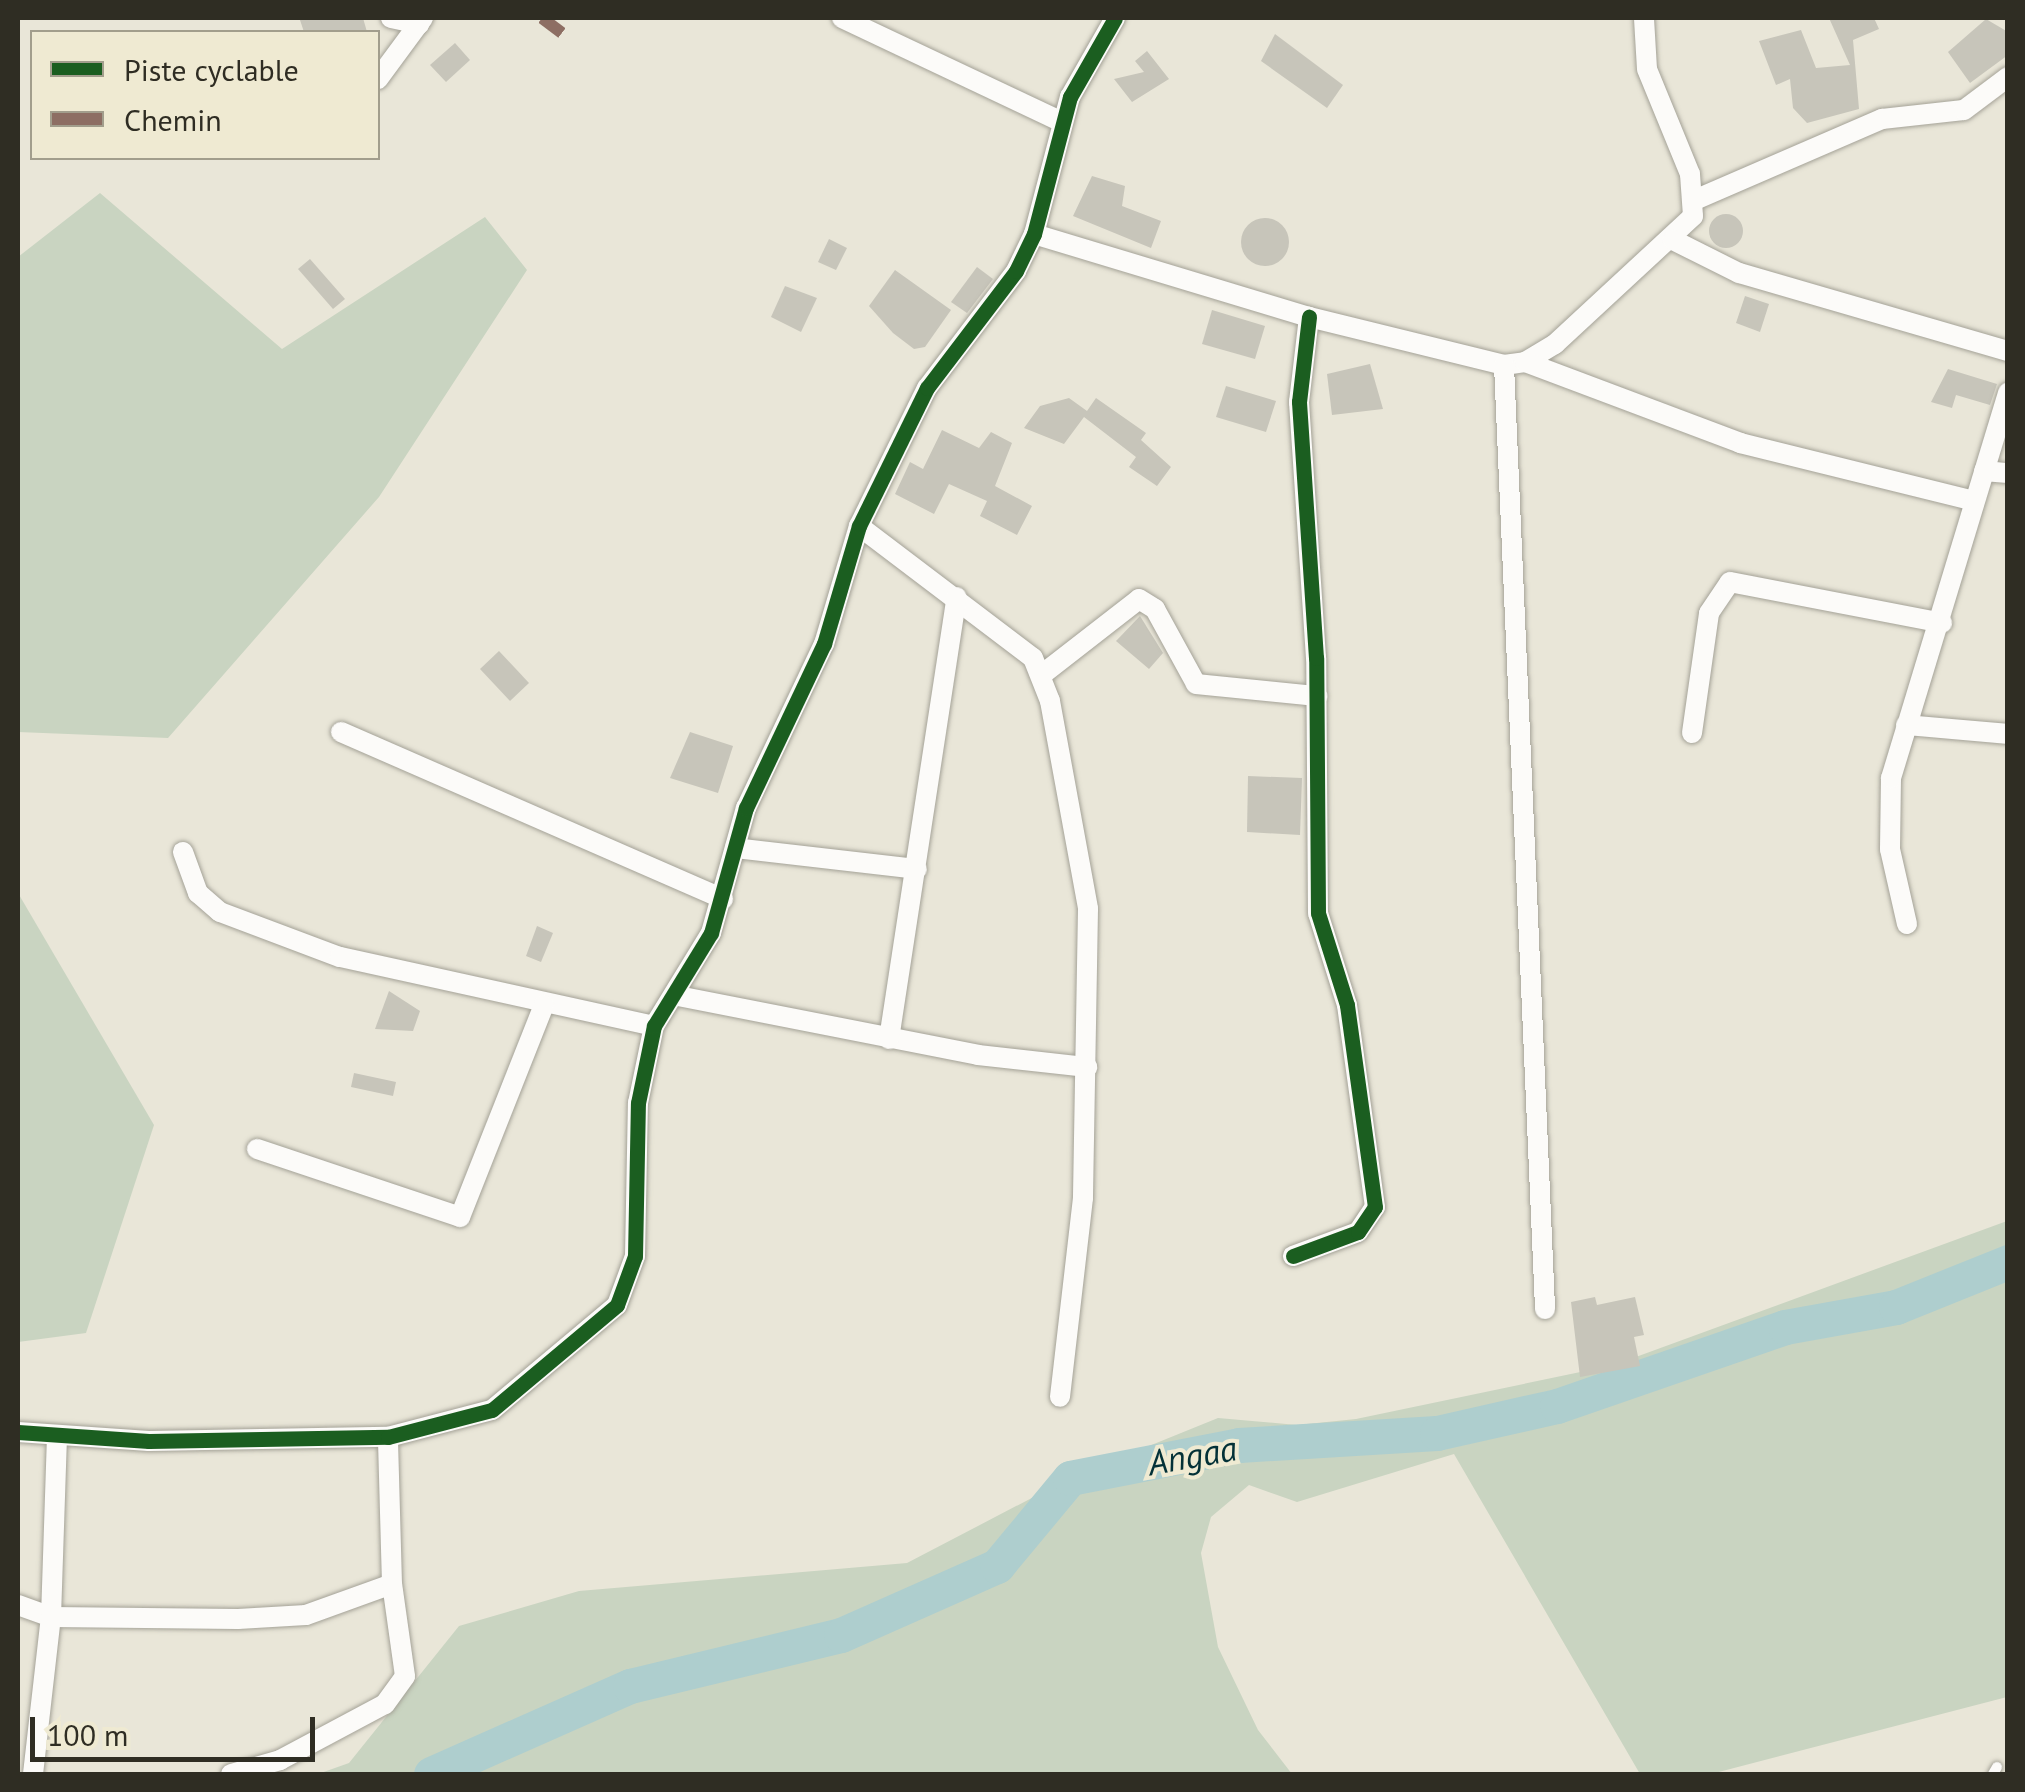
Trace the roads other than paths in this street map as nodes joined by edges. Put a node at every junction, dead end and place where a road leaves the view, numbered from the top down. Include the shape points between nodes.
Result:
1 (391, 18) edge
2 (842, 18) edge
3 (1115, 18) edge
4 (1644, 18) edge
5 (421, 21) edge
6 (380, 76) edge
7 (2008, 77) edge
8 (1062, 122) junction
9 (1696, 199) junction
10 (1034, 234) junction
11 (1672, 240) junction
12 (1310, 317) junction
13 (2008, 351) edge
14 (1514, 364) junction
15 (2008, 392) edge
16 (1984, 471) junction
17 (2008, 473) edge
18 (1974, 502) junction
19 (858, 526) junction
20 (957, 597) junction
21 (1942, 623) junction
22 (1044, 673) junction
23 (1316, 696) junction
24 (1906, 725) junction
25 (341, 732) dead end
26 (1692, 733) dead end
27 (2008, 734) edge
28 (735, 848) junction
29 (183, 852) dead end
30 (917, 869) junction
31 (723, 898) junction
32 (1907, 924) dead end
33 (678, 996) junction
34 (544, 1005) junction
35 (654, 1026) junction
36 (888, 1039) junction
37 (1086, 1067) junction
38 (257, 1150) dead end
39 (1293, 1256) dead end
40 (1544, 1310) dead end
41 (1060, 1396) dead end
42 (18, 1432) edge
43 (388, 1437) junction
44 (57, 1438) junction
45 (392, 1584) junction
46 (18, 1606) edge
47 (51, 1617) junction
48 (33, 1774) edge
49 (231, 1774) edge

1 - 5 street
2 - 8 street
3 - 8 street via 1084,64
4 - 9 street via 1654,96
5 - 6 street
7 - 9 street via 1964,110 1882,119
8 - 10 street
9 - 11 street
10 - 12 street
10 - 19 street via 928,388
11 - 13 street via 1739,273
11 - 14 street
12 - 14 street
12 - 23 street via 1299,402
14 - 18 street via 1740,443
14 - 40 street
15 - 16 street
16 - 17 street
16 - 18 street
18 - 21 street
19 - 20 street
19 - 28 street via 824,644 746,808
20 - 22 street
20 - 30 street
21 - 24 street
21 - 26 street via 1730,582 1709,614
22 - 23 street via 1139,599 1155,609 1196,684
22 - 37 street via 1088,909
23 - 39 street via 1318,913 1347,1005 1374,1207 1358,1232
24 - 27 street
24 - 32 street via 1887,820
25 - 31 street
28 - 30 street
28 - 31 street
29 - 34 street via 198,893 220,912 340,957
30 - 36 street
31 - 33 street
33 - 35 street
33 - 36 street
34 - 35 street
34 - 38 street via 469,1209 460,1217
35 - 43 street via 638,1102 635,1256 616,1304 492,1410
36 - 37 street
37 - 41 street via 1083,1198
42 - 44 street
43 - 44 street
43 - 45 street
44 - 47 street
45 - 47 street via 306,1615
45 - 49 street via 405,1676 385,1704 280,1760
46 - 47 street
47 - 48 street

